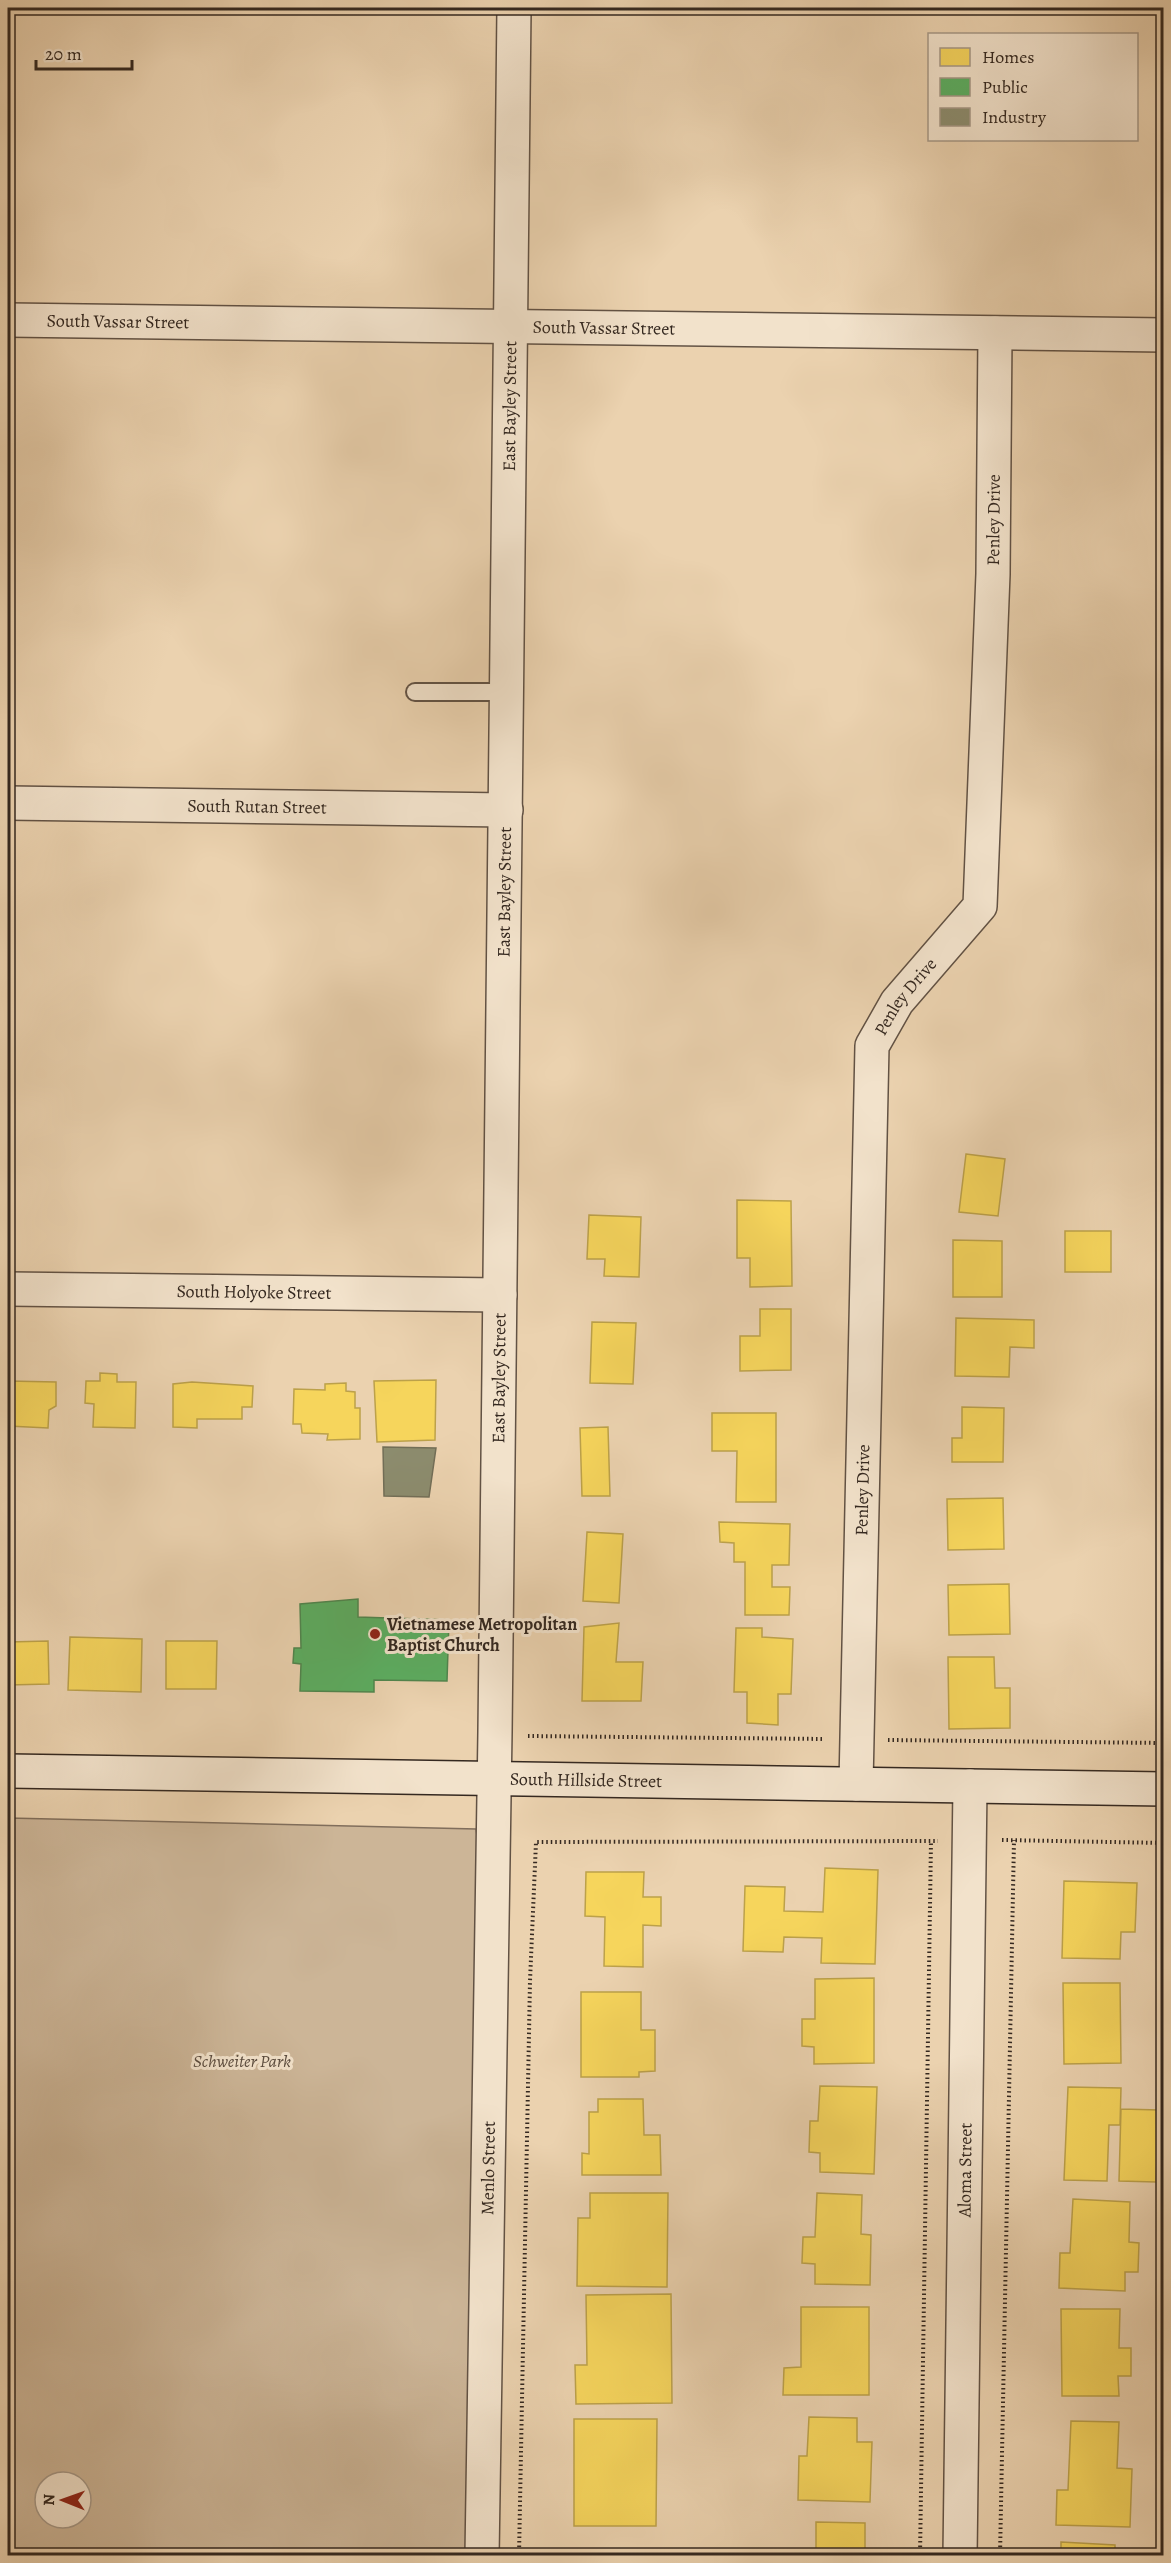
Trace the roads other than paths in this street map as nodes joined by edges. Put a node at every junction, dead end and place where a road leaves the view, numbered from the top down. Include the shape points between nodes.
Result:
1 (514, 8) edge
2 (8, 320) edge
3 (511, 326) junction
4 (995, 333) junction
5 (1164, 335) edge
6 (415, 692) dead end
7 (507, 692) junction
8 (8, 804) edge
9 (506, 810) junction
10 (8, 1289) edge
11 (500, 1295) junction
12 (8, 1771) edge
13 (494, 1779) junction
14 (856, 1784) junction
15 (970, 1786) junction
16 (1164, 1789) edge
17 (482, 2556) edge
18 (960, 2556) edge

1 - 3 street, East Bayley Street
2 - 3 street, South Vassar Street
3 - 4 street, South Vassar Street
3 - 7 street, East Bayley Street
4 - 5 street, South Vassar Street
4 - 14 street, Penley Drive via 993,574 980,906 897,1002 872,1046
6 - 7 lane
7 - 9 street, East Bayley Street
8 - 9 street, South Rutan Street
9 - 11 street, East Bayley Street
10 - 11 street, South Holyoke Street
11 - 13 street, East Bayley Street
12 - 13 street, South Hillside Street
13 - 14 street, South Hillside Street
13 - 17 street, Menlo Street
14 - 15 street, South Hillside Street
15 - 16 street, South Hillside Street
15 - 18 street, Aloma Street

